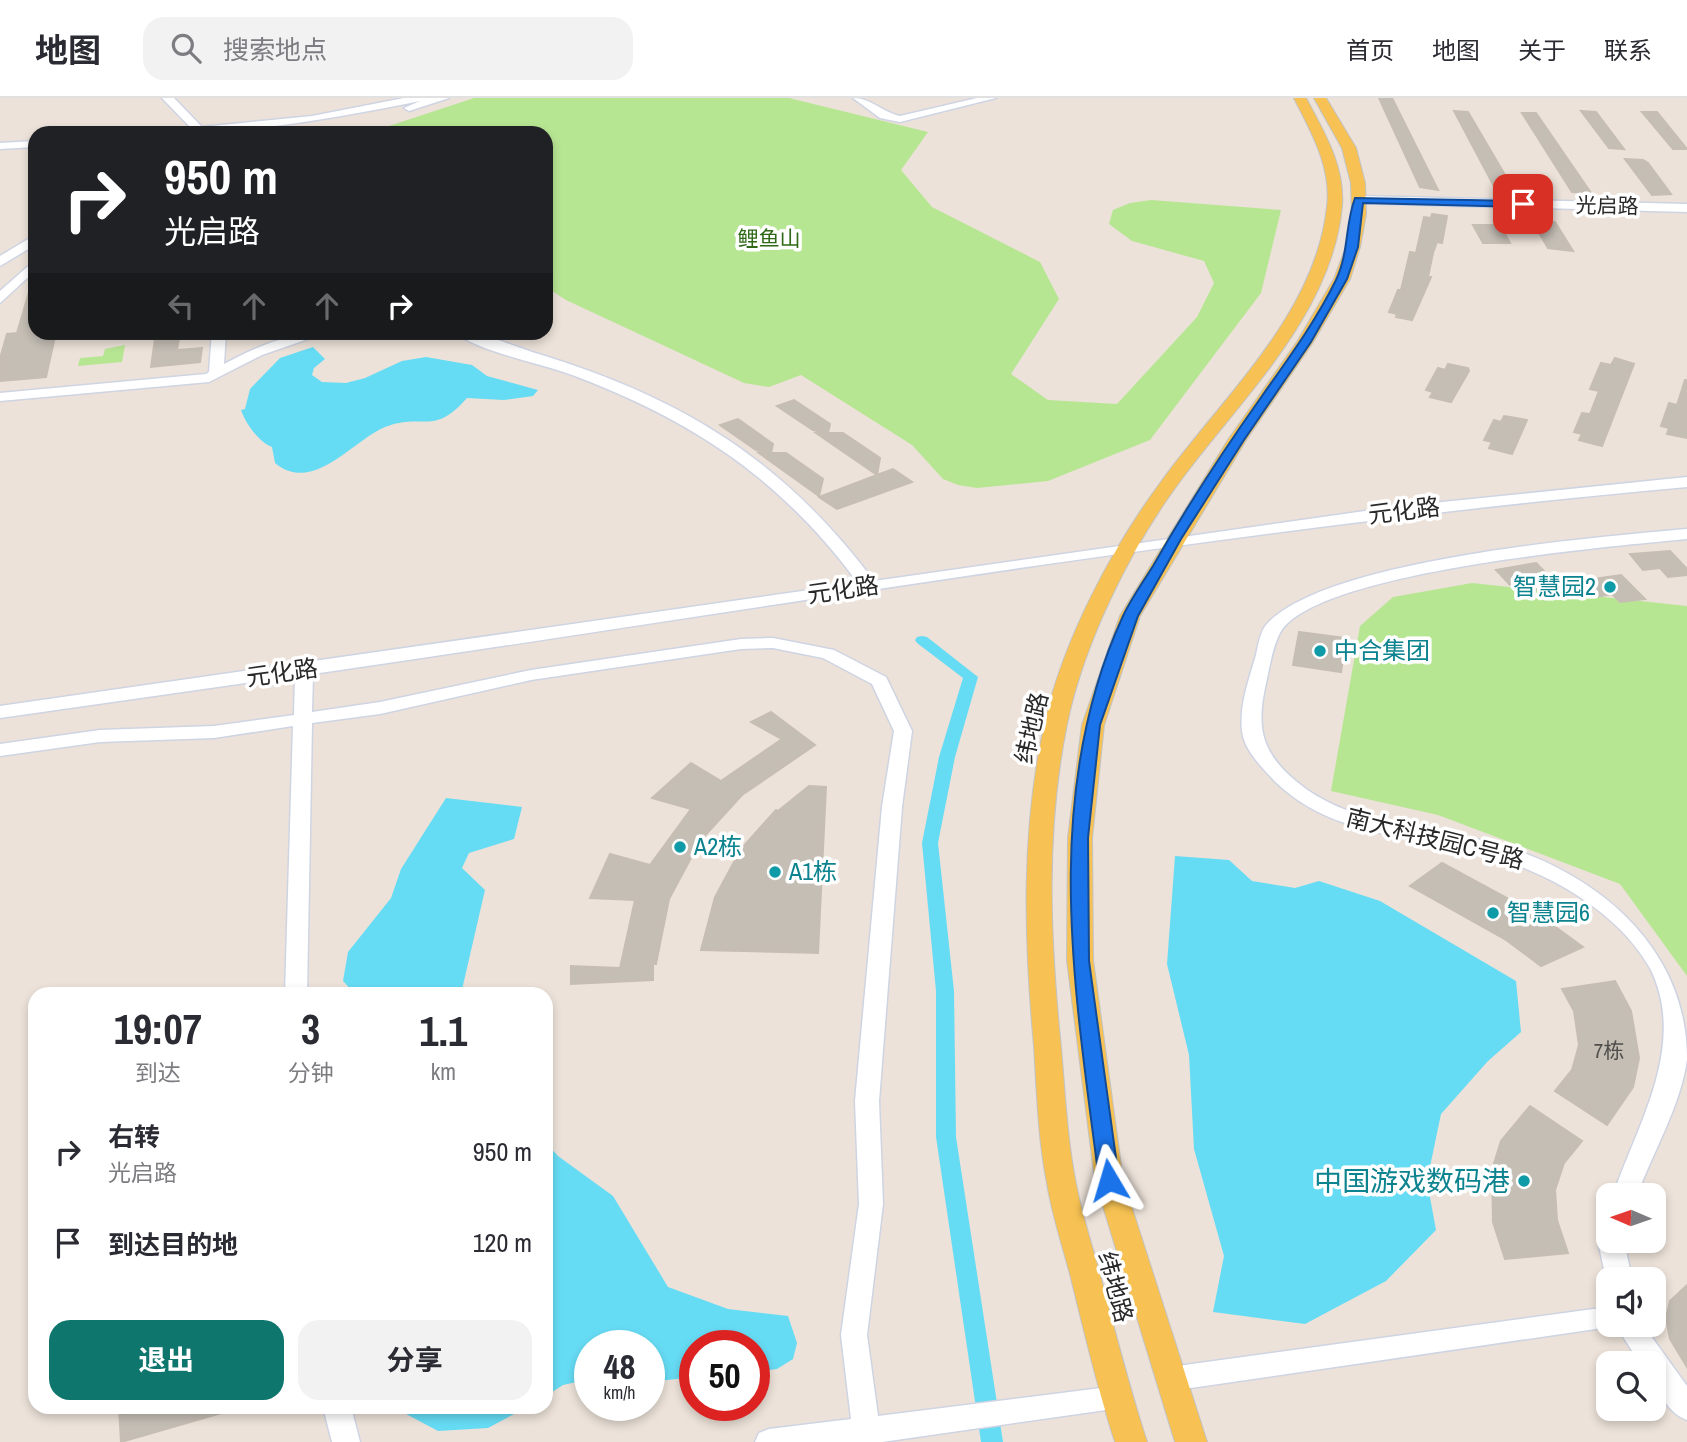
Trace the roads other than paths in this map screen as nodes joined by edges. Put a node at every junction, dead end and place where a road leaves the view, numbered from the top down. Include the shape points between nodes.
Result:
1 (166, 98) edge
2 (421, 98) edge
3 (444, 98) edge
4 (858, 98) edge
5 (991, 98) edge
6 (1300, 98) edge
7 (1320, 98) edge
8 (195, 126) edge
9 (246, 126) edge
10 (304, 126) edge
11 (28, 144) edge
12 (0, 146) edge
13 (28, 152) edge
14 (0, 154) edge
15 (1359, 200) junction
16 (1687, 208) edge
17 (28, 244) edge
18 (0, 262) edge
19 (28, 271) edge
20 (28, 281) edge
21 (16, 282) junction
22 (0, 299) edge
23 (218, 340) edge
24 (295, 340) edge
25 (486, 340) edge
26 (216, 374) junction
27 (0, 397) edge
28 (1687, 482) edge
29 (1687, 534) edge
30 (1175, 539) junction
31 (1127, 548) junction
32 (869, 586) junction
33 (304, 670) junction
34 (0, 712) edge
35 (304, 719) junction
36 (0, 750) edge
37 (296, 987) edge
38 (1630, 1183) edge
39 (1596, 1320) edge
40 (1637, 1337) edge
41 (1170, 1379) junction
42 (1117, 1398) junction
43 (1687, 1408) edge
44 (339, 1414) edge
45 (867, 1436) edge
46 (346, 1442) edge
47 (769, 1442) edge
48 (1131, 1442) edge
49 (1191, 1442) edge

1 - 8 street
2 - 9 street via 312,119
3 - 10 street
4 - 5 street via 884,116 900,119
6 - 31 main road, 纬地路 via 1322,133 1335,182 1335,216 1318,276 1279,338 1167,485
7 - 15 main road, 纬地路 via 1349,148
11 - 12 street
13 - 14 street
15 - 16 street, 光启路
15 - 30 main road, 纬地路 via 1353,247 1342,279 1306,342
17 - 18 street
19 - 21 street
20 - 21 street
21 - 22 street
23 - 26 street
24 - 26 street via 257,352
25 - 32 street via 575,370 675,412 768,471 828,531
26 - 27 street
28 - 30 street, 元化路
29 - 38 street, 南大科技园C号路 via 1474,559 1369,582 1300,605 1272,629 1251,729 1274,772 1333,813 1393,830 1472,844 1532,863 1603,904 1645,945 1671,990 1679,1038
30 - 31 street, 元化路
30 - 41 main road, 纬地路 via 1130,616 1093,725 1080,838 1080,961 1109,1180
31 - 32 street, 元化路
31 - 42 main road, 纬地路 via 1097,609 1056,720 1040,834 1038,959 1061,1183
32 - 33 street, 元化路
33 - 34 street, 元化路
33 - 35 street
35 - 36 street via 214,732 100,736
35 - 37 street
35 - 45 street via 380,708 543,673 741,644 773,643 828,654 880,681 903,731 892,807 867,1101 871,1204 854,1335
39 - 41 street
40 - 43 street
41 - 49 main road, 纬地路
42 - 45 street via 952,1419
42 - 48 main road, 纬地路
44 - 46 street
45 - 47 street

